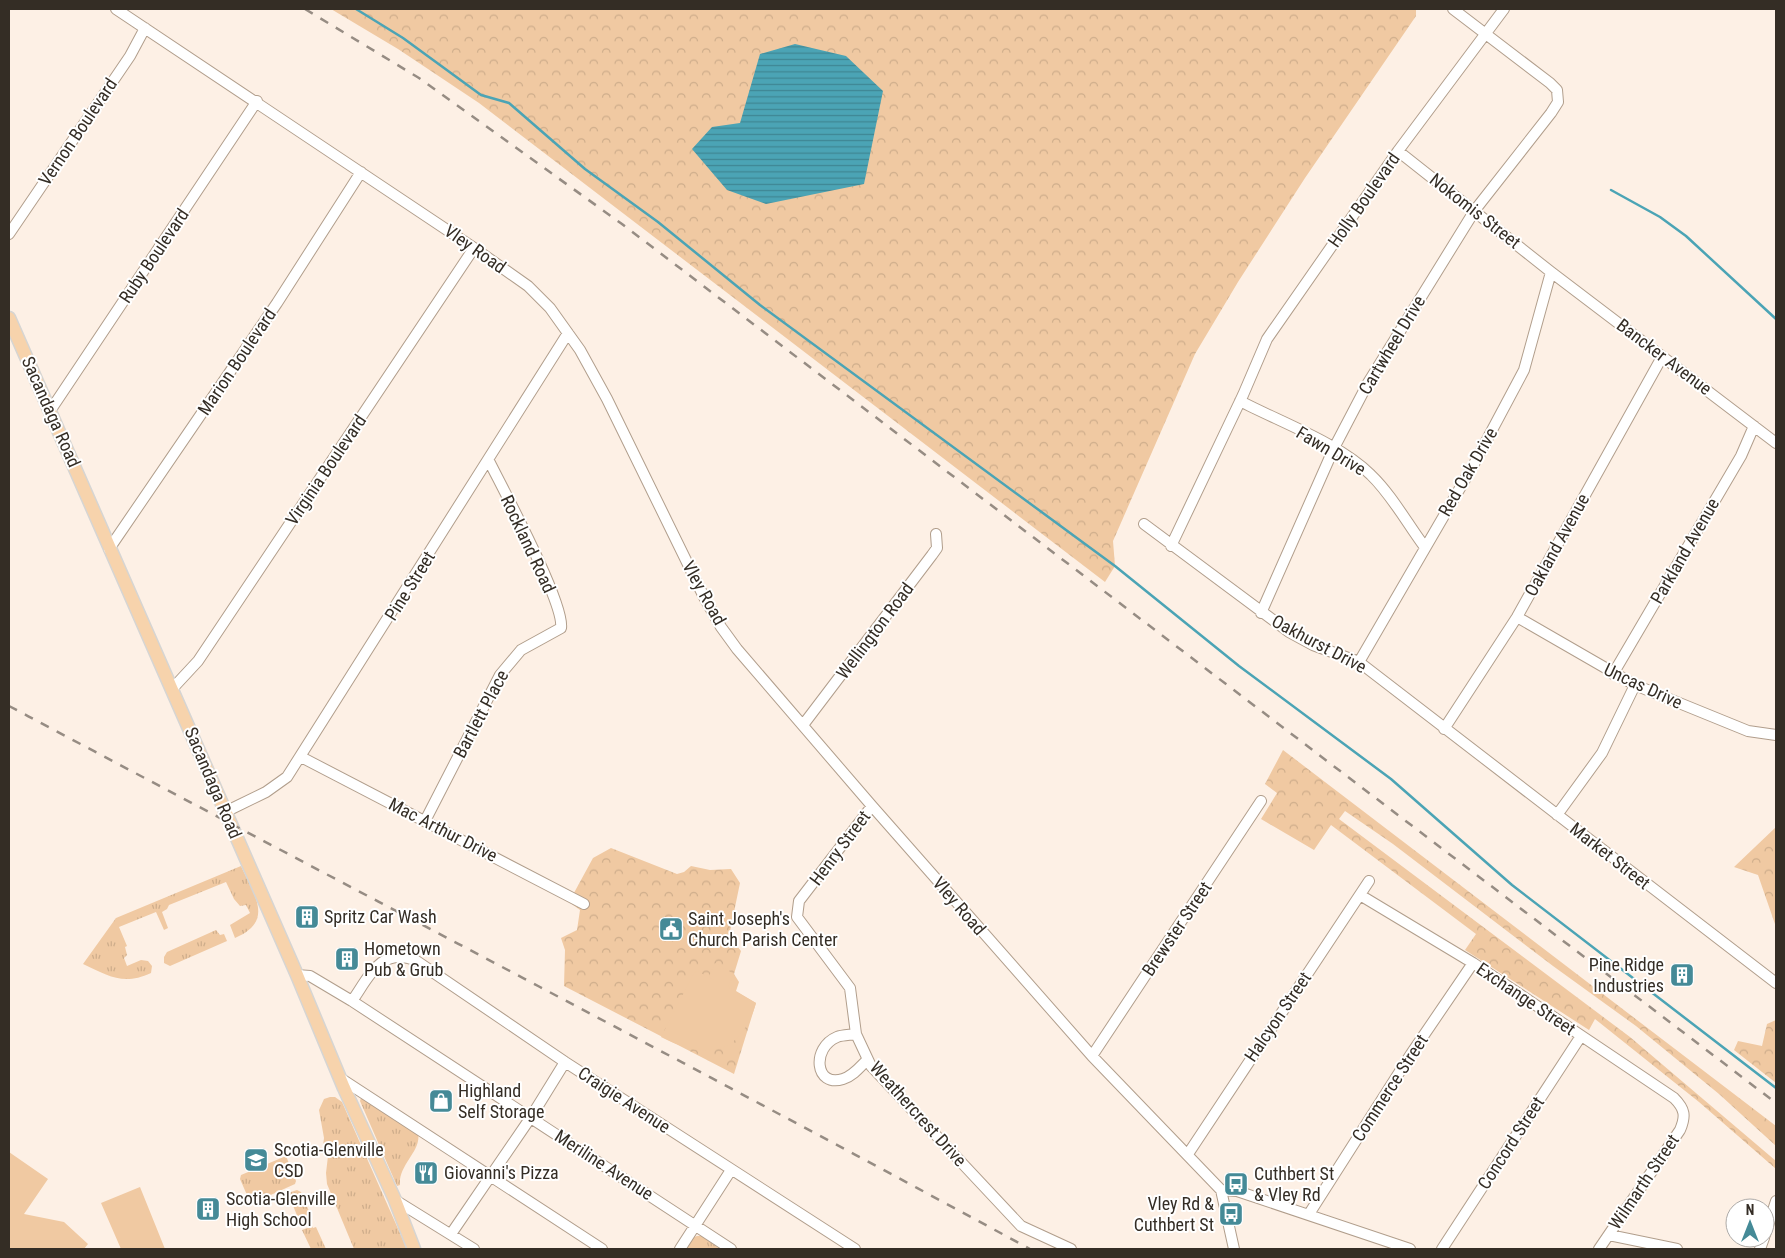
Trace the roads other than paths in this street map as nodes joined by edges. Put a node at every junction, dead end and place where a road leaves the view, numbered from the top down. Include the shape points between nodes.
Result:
1 (116, 9) edge
2 (1453, 9) edge
3 (1504, 9) edge
4 (145, 28) junction
5 (1485, 33) junction
6 (257, 101) junction
7 (1398, 151) junction
8 (361, 172) junction
9 (1475, 210) junction
10 (9, 234) edge
11 (474, 248) junction
12 (1550, 272) junction
13 (9, 318) edge
14 (568, 333) junction
15 (1662, 356) junction
16 (1240, 401) junction
17 (50, 411) junction
18 (1754, 426) junction
19 (1776, 443) edge
20 (1334, 448) junction
21 (489, 461) junction
22 (1144, 524) dead end
23 (936, 534) dead end
24 (1171, 546) junction
25 (1424, 546) junction
26 (109, 549) junction
27 (1261, 613) junction
28 (1517, 617) junction
29 (561, 628) joint
30 (1359, 662) junction
31 (1613, 674) junction
32 (1634, 685) junction
33 (172, 689) junction
34 (803, 725) junction
35 (1444, 729) junction
36 (1776, 735) edge
37 (301, 757) junction
38 (1261, 801) dead end
39 (872, 806) junction
40 (225, 812) junction
41 (1558, 815) junction
42 (424, 821) junction
43 (1368, 881) dead end
44 (1360, 894) junction
45 (584, 904) dead end
46 (797, 917) joint
47 (1472, 963) junction
48 (297, 975) junction
49 (1776, 982) edge
50 (352, 1001) junction
51 (856, 1034) junction
52 (1581, 1036) junction
53 (1092, 1056) junction
54 (867, 1060) junction
55 (565, 1062) junction
56 (340, 1078) junction
57 (1685, 1113) joint
58 (531, 1117) junction
59 (1188, 1154) junction
60 (731, 1170) junction
61 (491, 1176) junction
62 (1221, 1190) junction
63 (395, 1200) junction
64 (1309, 1214) junction
65 (696, 1225) junction
66 (451, 1234) junction
67 (1608, 1235) junction
68 (414, 1249) edge
69 (474, 1249) edge
70 (602, 1249) edge
71 (680, 1249) edge
72 (731, 1249) edge
73 (855, 1249) edge
74 (1071, 1249) edge
75 (1234, 1249) edge
76 (1410, 1249) edge
77 (1442, 1249) edge
78 (1599, 1249) edge
79 (1677, 1249) edge

1 - 4 street, Vley Road
2 - 5 street
3 - 5 street, Holly Boulevard
4 - 6 street, Vley Road
4 - 10 street, Vernon Boulevard via 130,56
5 - 7 street, Holly Boulevard
5 - 9 street, Cartwheel Drive via 1550,83 1559,98 1551,114
6 - 8 street, Vley Road
6 - 17 street, Ruby Boulevard
7 - 9 street, Nokomis Street
7 - 16 street, Holly Boulevard via 1267,339
8 - 11 street, Vley Road
8 - 26 street, Marion Boulevard via 278,302
9 - 12 street, Nokomis Street
9 - 20 street, Cartwheel Drive via 1368,383
11 - 14 street, Vley Road via 528,286
11 - 33 street, Virginia Boulevard via 198,661
12 - 15 street, Bancker Avenue
12 - 25 street, Red Oak Drive via 1524,370 1474,464
13 - 17 main road, Sacandaga Road
14 - 21 street, Pine Street
14 - 34 street, Vley Road via 607,399 721,627
15 - 18 street, Bancker Avenue
15 - 28 street, Oakland Avenue
16 - 20 street, Fawn Drive
16 - 24 street, Holly Boulevard
17 - 26 main road, Sacandaga Road
18 - 19 street, Bancker Avenue
18 - 31 street, Parkland Avenue via 1741,456
20 - 25 street, Fawn Drive via 1373,476
20 - 27 street, Cartwheel Drive
21 - 29 street, Rockland Road via 546,579 562,621
21 - 37 street, Pine Street
22 - 24 street, Oakhurst Drive
23 - 34 street, Wellington Road via 937,548
24 - 27 street, Oakhurst Drive
25 - 30 street, Red Oak Drive
26 - 33 main road, Sacandaga Road
27 - 30 street, Oakhurst Drive via 1312,644
28 - 31 street, Uncas Drive
28 - 35 street, Oakland Avenue
29 - 42 street, Bartlett Place via 521,650 500,674
30 - 35 street, Oakhurst Drive
31 - 32 street, Uncas Drive
32 - 36 street, Uncas Drive via 1748,731
32 - 41 street via 1602,753
33 - 40 main road, Sacandaga Road
34 - 39 street, Vley Road
35 - 41 street, Market Street
37 - 40 street, Pine Street via 287,776 266,792
37 - 42 street, Mac Arthur Drive
38 - 53 street, Brewster Street
39 - 46 street, Henry Street via 799,901
39 - 53 street, Vley Road
40 - 48 main road, Sacandaga Road
41 - 49 street, Market Street
42 - 45 street, Mac Arthur Drive
43 - 44 street, Halcyon Street
44 - 47 street, Exchange Street
44 - 59 street, Halcyon Street
46 - 51 street, Weathercrest Drive via 850,988
47 - 52 street, Exchange Street
47 - 64 street, Commerce Street
48 - 50 street, Meriline Avenue via 310,976
48 - 56 main road, Sacandaga Road
50 - 55 street, Craigie Avenue via 377,966 392,956 415,960
50 - 58 street, Meriline Avenue
51 - 54 street, Weathercrest Drive
51 - 54 street via 837,1037 828,1043 821,1052 820,1070 832,1079 841,1080 854,1074
52 - 57 street, Exchange Street via 1674,1098
52 - 77 street, Concord Street
53 - 59 street, Vley Road
54 - 74 street, Weathercrest Drive via 1021,1226
55 - 58 street
55 - 60 street, Craigie Avenue
56 - 61 street
56 - 63 main road, Sacandaga Road
57 - 67 street, Wilmarth Street via 1680,1130
58 - 61 street
58 - 65 street, Meriline Avenue
59 - 62 street, Vley Road
60 - 65 street
60 - 73 street, Craigie Avenue
61 - 66 street
61 - 70 street
62 - 64 street via 1237,1191
62 - 75 street
63 - 66 street
63 - 68 main road, Sacandaga Road
64 - 76 street
65 - 71 street
65 - 72 street, Meriline Avenue
66 - 69 street
67 - 78 street, Wilmarth Street
67 - 79 street

